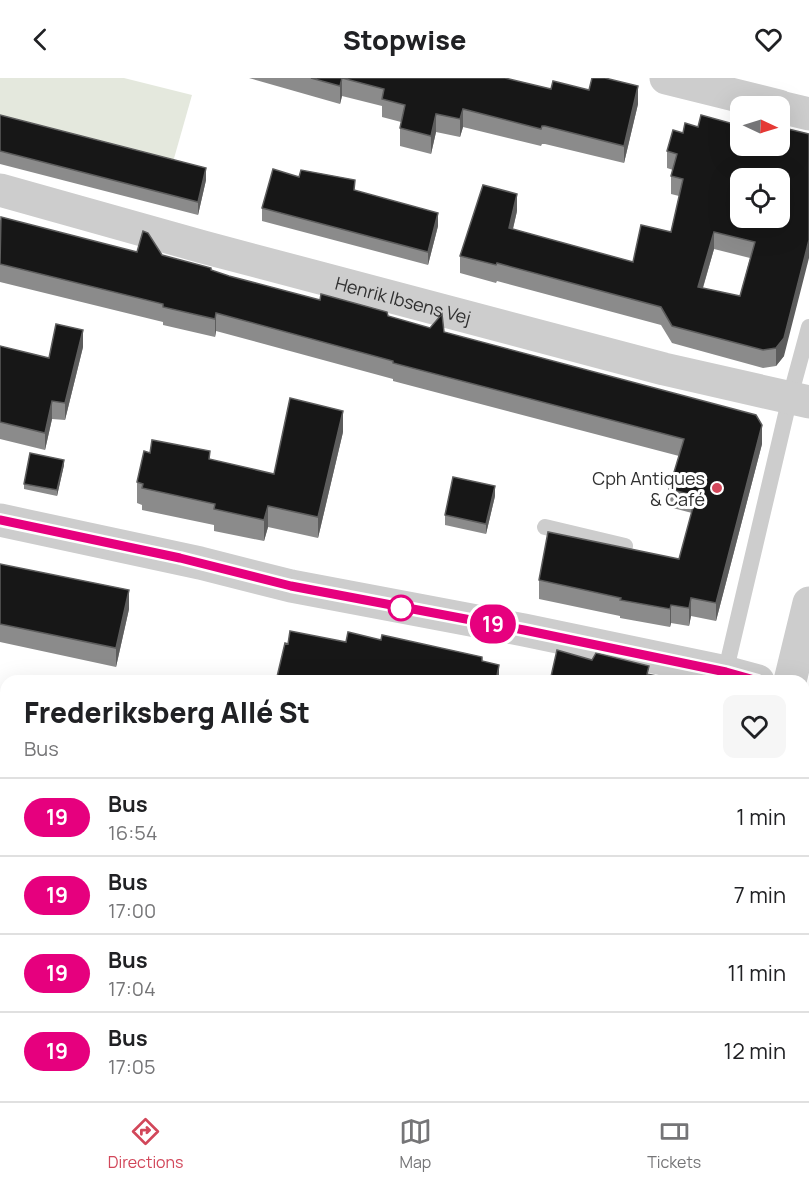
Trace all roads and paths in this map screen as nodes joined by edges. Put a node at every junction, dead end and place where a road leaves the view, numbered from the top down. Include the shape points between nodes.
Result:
1 (666, 78) edge
2 (736, 96) edge
3 (790, 110) edge
4 (809, 114) edge
5 (0, 190) edge
6 (809, 327) edge
7 (800, 400) edge
8 (0, 520) edge
9 (545, 526) dead end
10 (626, 546) edge
11 (809, 603) edge
12 (715, 675) edge
13 (725, 675) edge
14 (791, 675) edge

1 - 2 street
3 - 4 street
5 - 7 street, Henrik Ibsens Vej via 203,248 664,369
6 - 7 lane
7 - 13 lane
8 - 12 street via 300,588 524,630
9 - 10 lane
11 - 14 street

